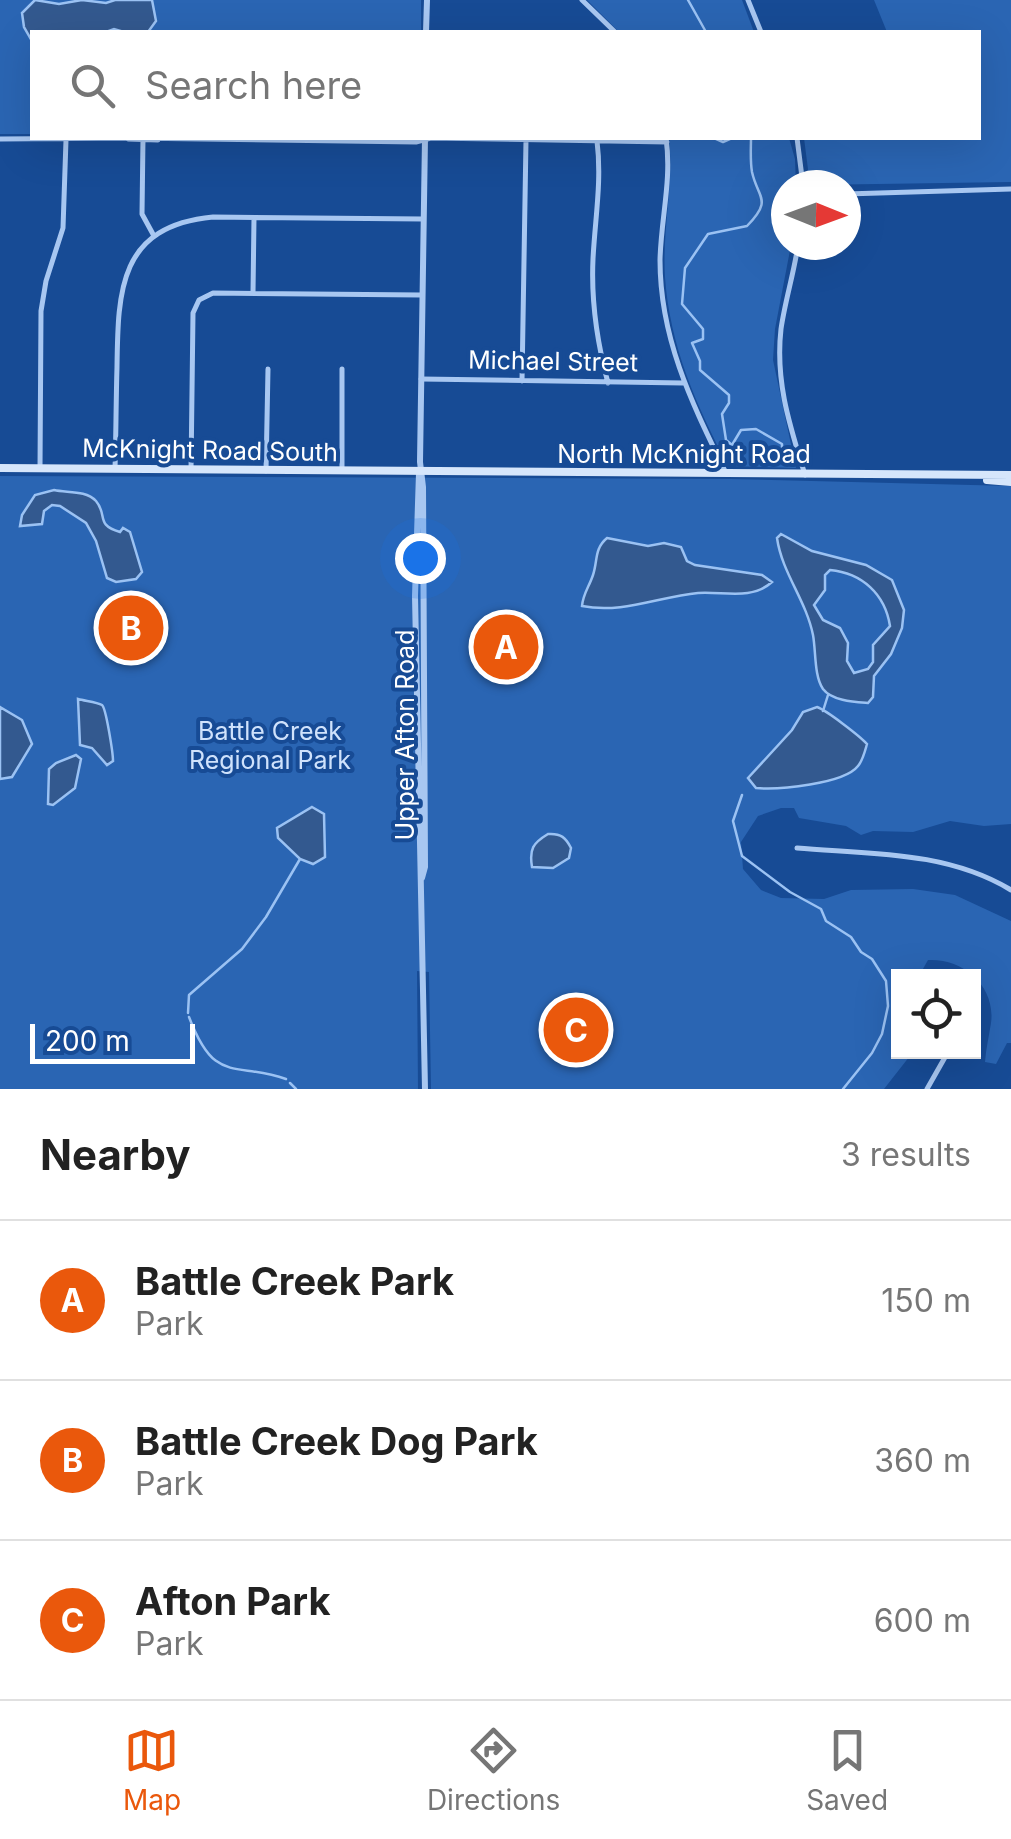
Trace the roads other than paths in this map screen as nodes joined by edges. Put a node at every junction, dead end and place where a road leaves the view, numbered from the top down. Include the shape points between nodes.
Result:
1 (427, 0) edge
2 (582, 0) edge
3 (748, 0) edge
4 (426, 30) edge
5 (612, 30) edge
6 (759, 30) edge
7 (0, 140) edge
8 (66, 140) junction
9 (128, 140) edge
10 (143, 140) edge
11 (424, 140) edge
12 (526, 140) edge
13 (666, 140) edge
14 (797, 140) edge
15 (597, 141) junction
16 (800, 170) edge
17 (1011, 190) edge
18 (861, 194) edge
19 (254, 218) junction
20 (423, 219) junction
21 (154, 236) junction
22 (795, 260) edge
23 (253, 293) junction
24 (422, 294) junction
25 (268, 369) dead end
26 (342, 369) dead end
27 (421, 379) junction
28 (522, 380) junction
29 (684, 383) junction
30 (608, 384) junction
31 (0, 468) edge
32 (40, 468) junction
33 (115, 468) junction
34 (191, 470) junction
35 (266, 470) junction
36 (342, 471) junction
37 (420, 472) junction
38 (727, 474) junction
39 (805, 475) junction
40 (1011, 479) edge
41 (797, 848) dead end
42 (1011, 890) edge
43 (944, 1059) edge
44 (426, 1089) edge
45 (927, 1089) edge

1 - 4 street
2 - 5 street
3 - 6 street
7 - 8 street
8 - 9 street
8 - 32 street via 63,228 42,311
9 - 10 street
10 - 21 street via 142,214
11 - 20 street, Upper Afton Road
12 - 15 street
12 - 28 street
13 - 15 street
13 - 29 street via 661,278 665,320
14 - 16 street
15 - 30 street via 592,288
17 - 18 street
19 - 20 street
19 - 21 street via 200,218
19 - 23 street
20 - 24 street, Upper Afton Road
21 - 33 street via 128,268 118,299
22 - 39 street via 779,372
23 - 24 street
23 - 34 street via 213,293 193,313
24 - 27 street, Upper Afton Road
25 - 35 street
26 - 36 street
27 - 28 street, Michael Street
27 - 37 street, Upper Afton Road
28 - 30 street, Michael Street
29 - 30 street, Michael Street
29 - 38 street
31 - 32 main road, McKnight Road South
32 - 33 main road, McKnight Road South
33 - 34 main road, McKnight Road South
34 - 35 main road, McKnight Road South
35 - 36 main road, McKnight Road South
36 - 37 main road, McKnight Road South
37 - 38 main road, North McKnight Road
37 - 44 street, Upper Afton Road
38 - 39 main road, North McKnight Road
39 - 40 main road, North McKnight Road
41 - 42 street via 951,862
43 - 45 street

